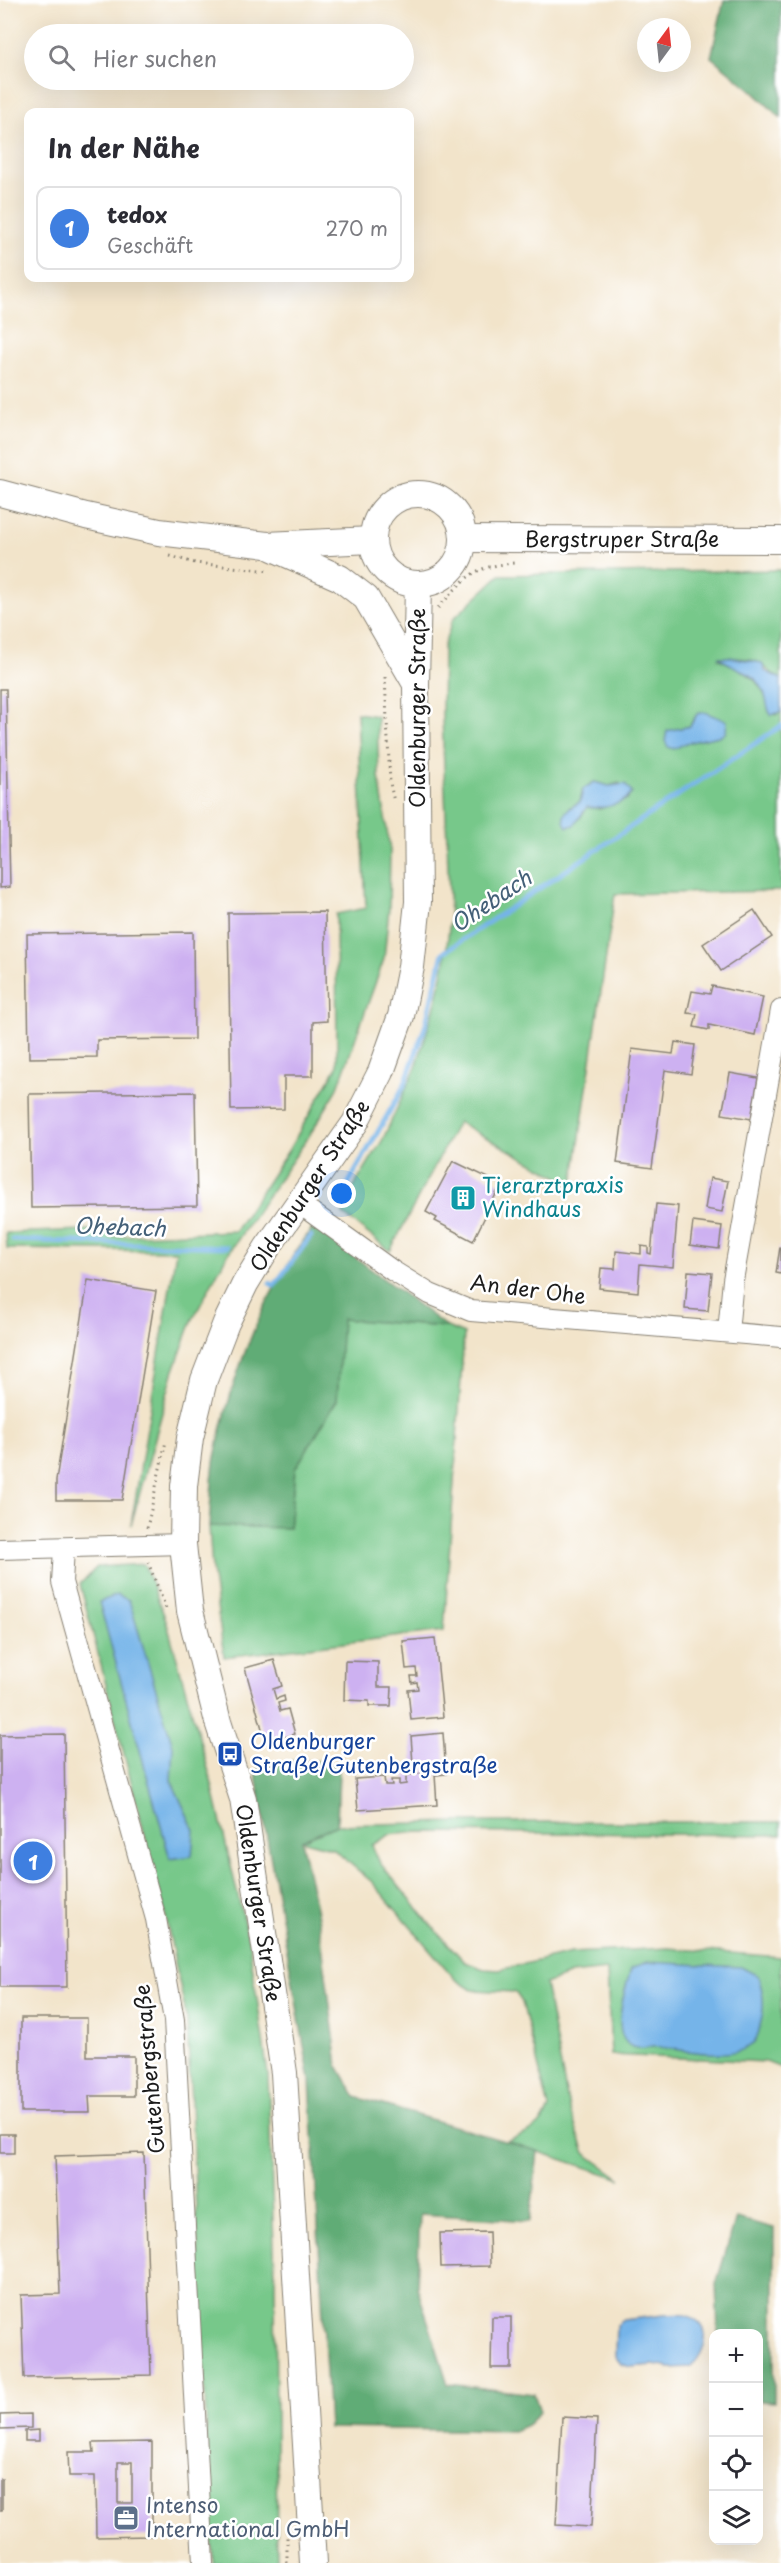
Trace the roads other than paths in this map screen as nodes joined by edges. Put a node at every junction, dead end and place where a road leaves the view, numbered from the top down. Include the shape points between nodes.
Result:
1 (0, 493) edge
2 (463, 539) junction
3 (372, 540) junction
4 (781, 540) edge
5 (267, 545) junction
6 (418, 584) junction
7 (416, 684) junction
8 (781, 1010) edge
9 (300, 1204) junction
10 (728, 1332) junction
11 (781, 1337) edge
12 (183, 1544) junction
13 (0, 1549) edge
14 (64, 1549) junction
15 (203, 2563) edge
16 (313, 2563) edge

1 - 5 main road via 159,532
2 - 3 main road via 461,524 444,502 431,495 417,494 403,496 380,513
2 - 4 main road, Bergstruper Straße
2 - 6 main road via 454,565 438,579
3 - 5 main road
3 - 6 main road via 381,566 404,582
5 - 7 main road via 340,578 366,598
6 - 7 main road, Oldenburger Straße
7 - 9 main road, Oldenburger Straße via 418,902 401,1016 381,1072 355,1123
8 - 10 street via 733,1280
9 - 10 street, An der Ohe via 393,1271 430,1294 471,1311
9 - 12 main road, Oldenburger Straße via 245,1284 204,1380 190,1438
10 - 11 street, An der Ohe
12 - 14 street
12 - 16 main road, Oldenburger Straße via 195,1634 243,1800 284,2073
13 - 14 street
14 - 15 street, Gutenbergstraße via 62,1582 156,1918 174,2020

